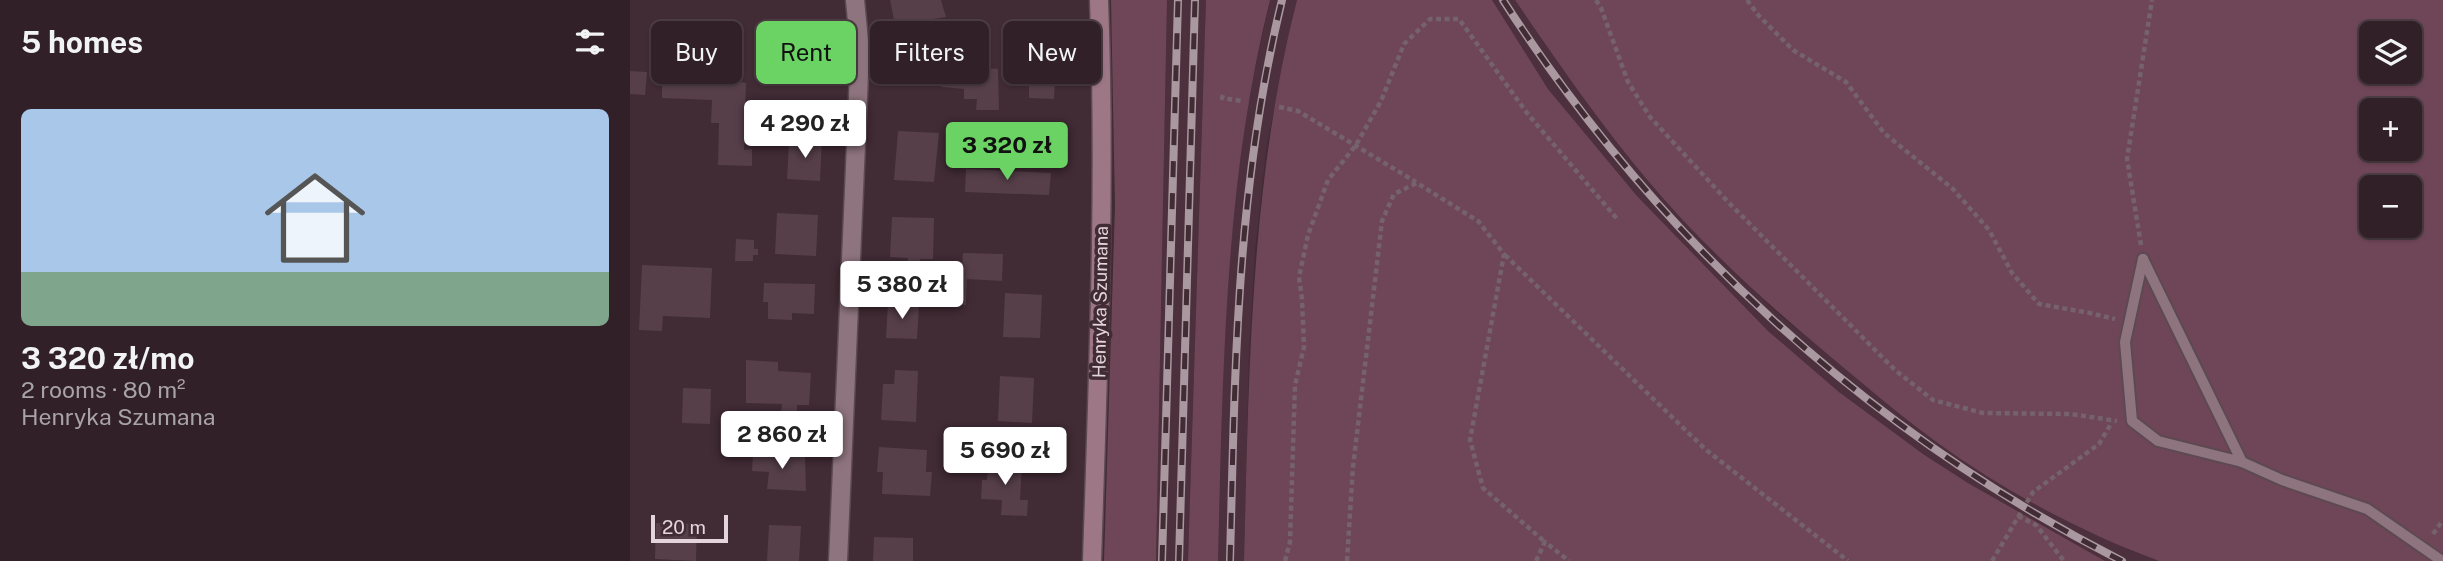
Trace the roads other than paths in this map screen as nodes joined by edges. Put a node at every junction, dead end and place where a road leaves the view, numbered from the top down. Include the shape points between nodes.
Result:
1 (855, 0) edge
2 (1099, 0) edge
3 (2242, 462) junction
4 (838, 561) edge
5 (1092, 561) edge
6 (2442, 561) edge

1 - 4 street via 860,51
2 - 5 street, Henryka Szumana via 1102,277
3 - 3 lane via 2143,259 2125,342 2132,421 2158,441
3 - 6 lane via 2367,509

